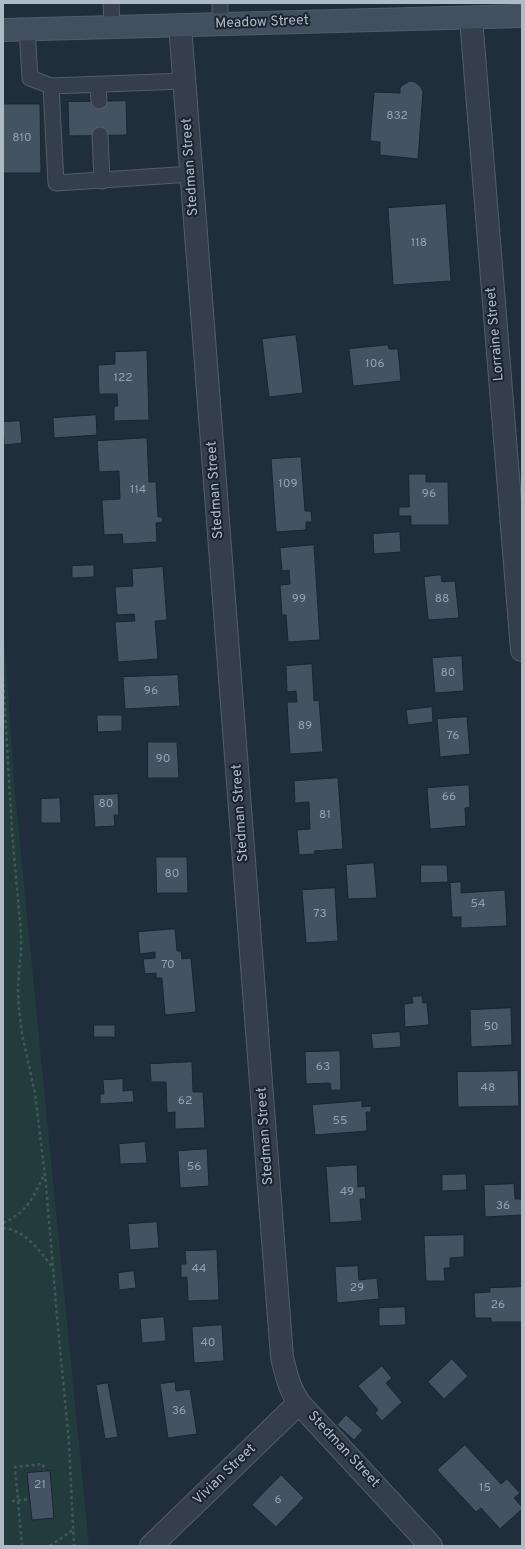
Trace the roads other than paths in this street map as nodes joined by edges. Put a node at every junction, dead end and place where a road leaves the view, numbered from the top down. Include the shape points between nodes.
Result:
1 (111, 3) edge
2 (220, 13) edge
3 (522, 16) edge
4 (471, 18) junction
5 (180, 25) junction
6 (112, 27) junction
7 (27, 29) junction
8 (3, 30) edge
9 (185, 81) junction
10 (98, 84) junction
11 (51, 86) junction
12 (99, 101) dead end
13 (100, 135) dead end
14 (192, 174) junction
15 (102, 181) junction
16 (522, 650) edge
17 (299, 1403) junction
18 (151, 1546) edge
19 (431, 1546) edge

1 - 6 lane
2 - 4 main road, Meadow Street
2 - 5 main road, Meadow Street
3 - 4 main road, Meadow Street
4 - 16 street, Lorraine Street
5 - 6 main road, Meadow Street
5 - 9 street, Stedman Street
6 - 7 main road, Meadow Street
7 - 8 main road, Meadow Street
7 - 11 lane via 30,78
9 - 10 lane
9 - 14 street, Stedman Street
10 - 11 lane
10 - 12 lane
11 - 15 lane via 56,183
13 - 15 lane
14 - 15 lane
14 - 17 street, Stedman Street via 280,1339 287,1380
17 - 18 street, Vivian Street
17 - 19 street, Stedman Street

